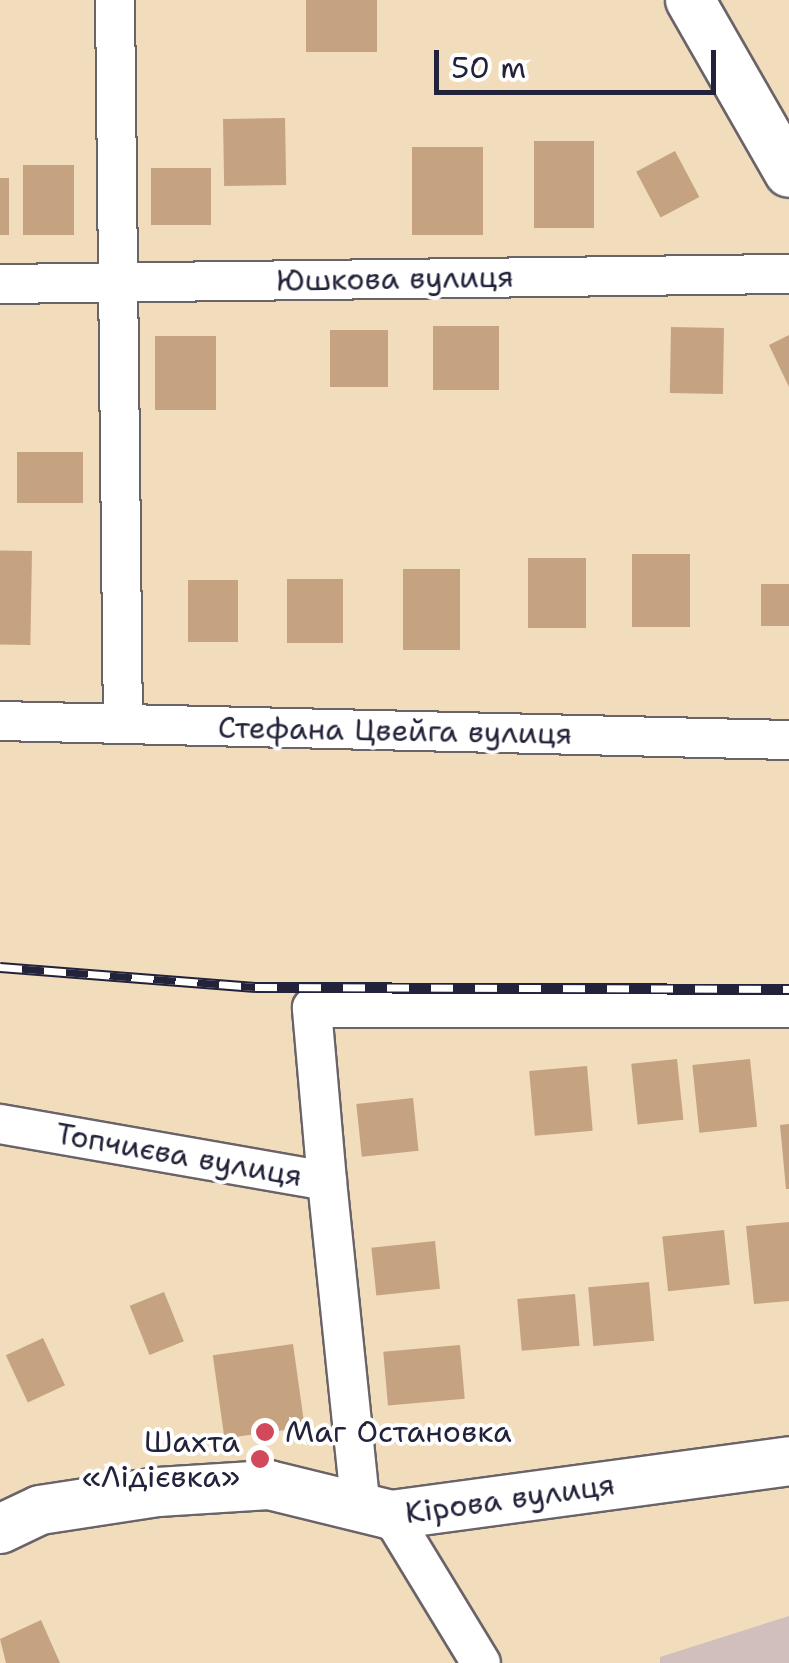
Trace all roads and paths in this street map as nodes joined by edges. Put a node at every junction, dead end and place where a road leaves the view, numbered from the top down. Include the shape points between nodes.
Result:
1 (114, 0) edge
2 (690, 0) edge
3 (789, 173) edge
4 (789, 274) edge
5 (117, 283) junction
6 (0, 284) edge
7 (0, 722) edge
8 (123, 724) junction
9 (789, 740) edge
10 (789, 1008) edge
11 (0, 1124) edge
12 (327, 1181) junction
13 (789, 1462) edge
14 (376, 1512) junction
15 (0, 1529) edge
16 (481, 1663) edge

1 - 5 street
2 - 3 main road
4 - 5 street, Юшкова вулиця
5 - 6 street, Юшкова вулиця
5 - 8 street
7 - 8 street, Стефана Цвейга вулиця
8 - 9 street, Стефана Цвейга вулиця
10 - 12 street via 312,1008
11 - 12 street, Топчиєва вулиця
12 - 14 street, Топчиєва вулиця
13 - 14 main road, Кірова вулиця
14 - 15 main road, Кірова вулиця via 268,1484 40,1510
14 - 16 street

